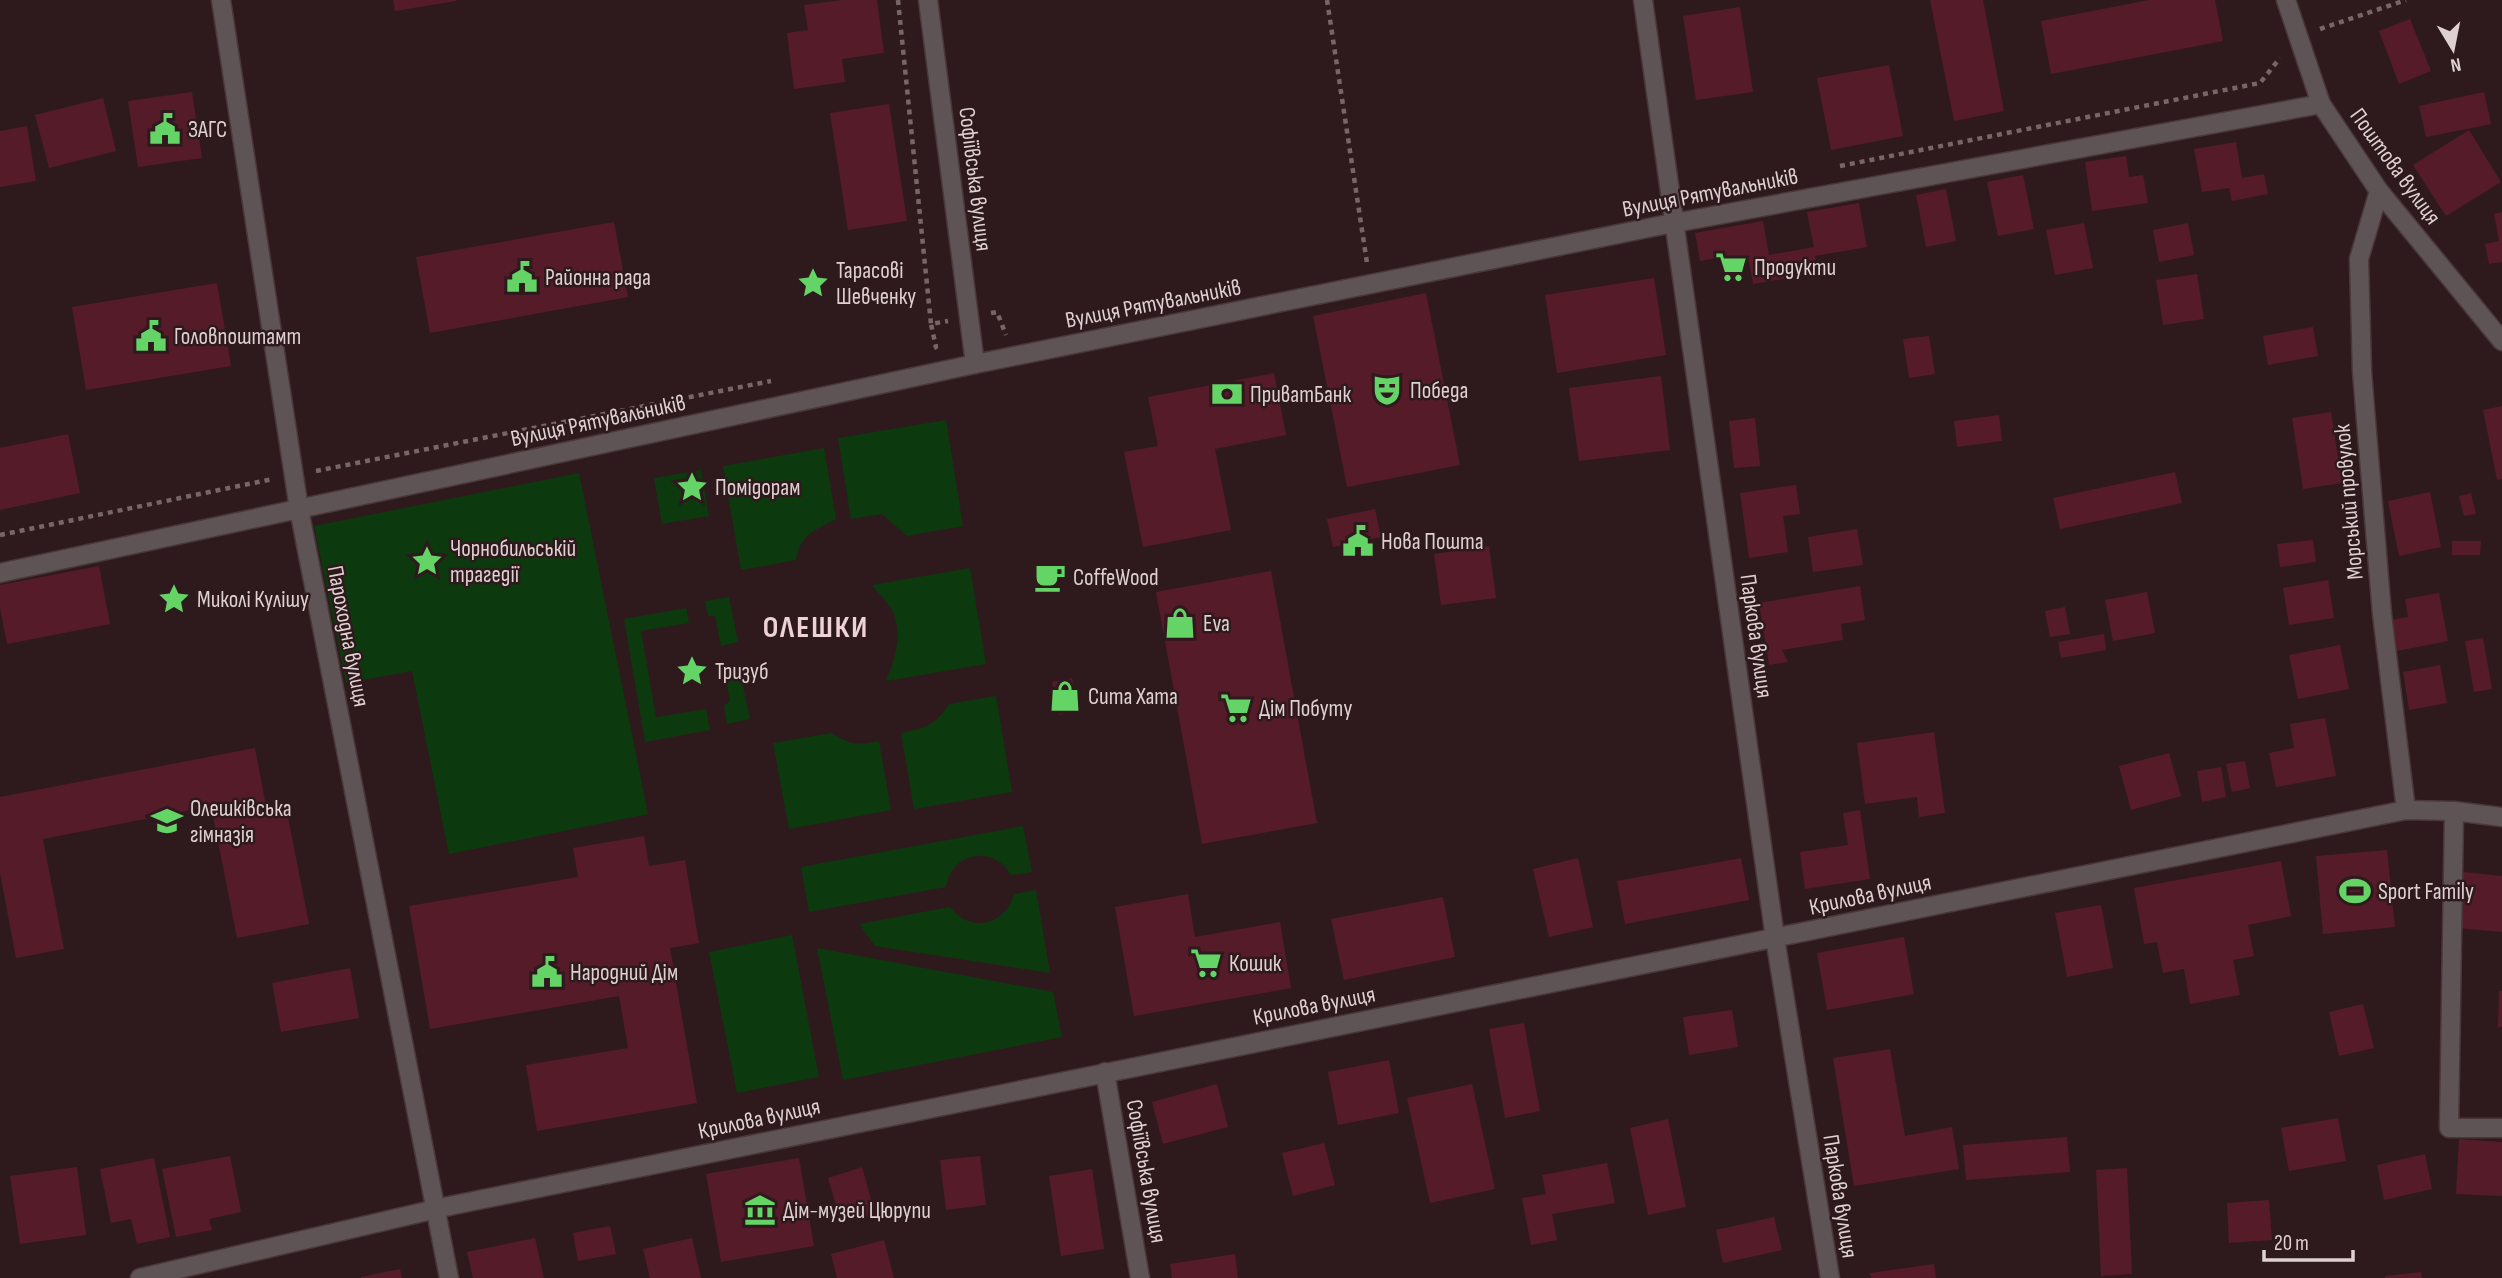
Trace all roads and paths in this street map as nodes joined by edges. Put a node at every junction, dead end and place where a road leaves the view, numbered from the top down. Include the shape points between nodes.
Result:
1 (221, 0) edge
2 (898, 0) edge
3 (928, 0) edge
4 (1327, 0) edge
5 (1643, 0) edge
6 (2286, 0) edge
7 (2406, 0) edge
8 (2298, 36) junction
9 (2321, 104) junction
10 (2379, 191) junction
11 (1673, 224) junction
12 (1370, 285) junction
13 (931, 324) dead end
14 (2502, 341) edge
15 (975, 364) junction
16 (299, 509) junction
17 (0, 573) edge
18 (2406, 810) junction
19 (2454, 811) junction
20 (2502, 817) edge
21 (1775, 939) junction
22 (1105, 1072) junction
23 (2502, 1128) edge
24 (434, 1210) junction
25 (140, 1278) edge
26 (449, 1278) edge
27 (1140, 1278) edge
28 (1829, 1278) edge

1 - 16 street, Пароходна вулиця
2 - 13 path
3 - 15 street, Софіївська вулиця
4 - 12 path
5 - 11 street, Паркова вулиця
6 - 8 street, Поштова вулиця
7 - 8 path
8 - 9 street, Поштова вулиця
9 - 10 street, Поштова вулиця
9 - 11 street, Вулиця Рятувальників
10 - 14 street, Поштова вулиця
10 - 18 street, Морський провулок via 2359,259 2362,372 2382,614
11 - 12 street, Вулиця Рятувальників
11 - 21 street, Паркова вулиця
12 - 15 street, Вулиця Рятувальників
15 - 16 street, Вулиця Рятувальників
16 - 17 street, Вулиця Рятувальників
16 - 24 street, Пароходна вулиця
18 - 19 street, Крилова вулиця
18 - 21 street, Крилова вулиця
19 - 20 street, Крилова вулиця
19 - 23 street via 2449,1128
21 - 22 street, Крилова вулиця
21 - 28 street, Паркова вулиця
22 - 24 street, Крилова вулиця
22 - 27 street, Софіївська вулиця
24 - 25 street, Крилова вулиця
24 - 26 street, Пароходна вулиця

